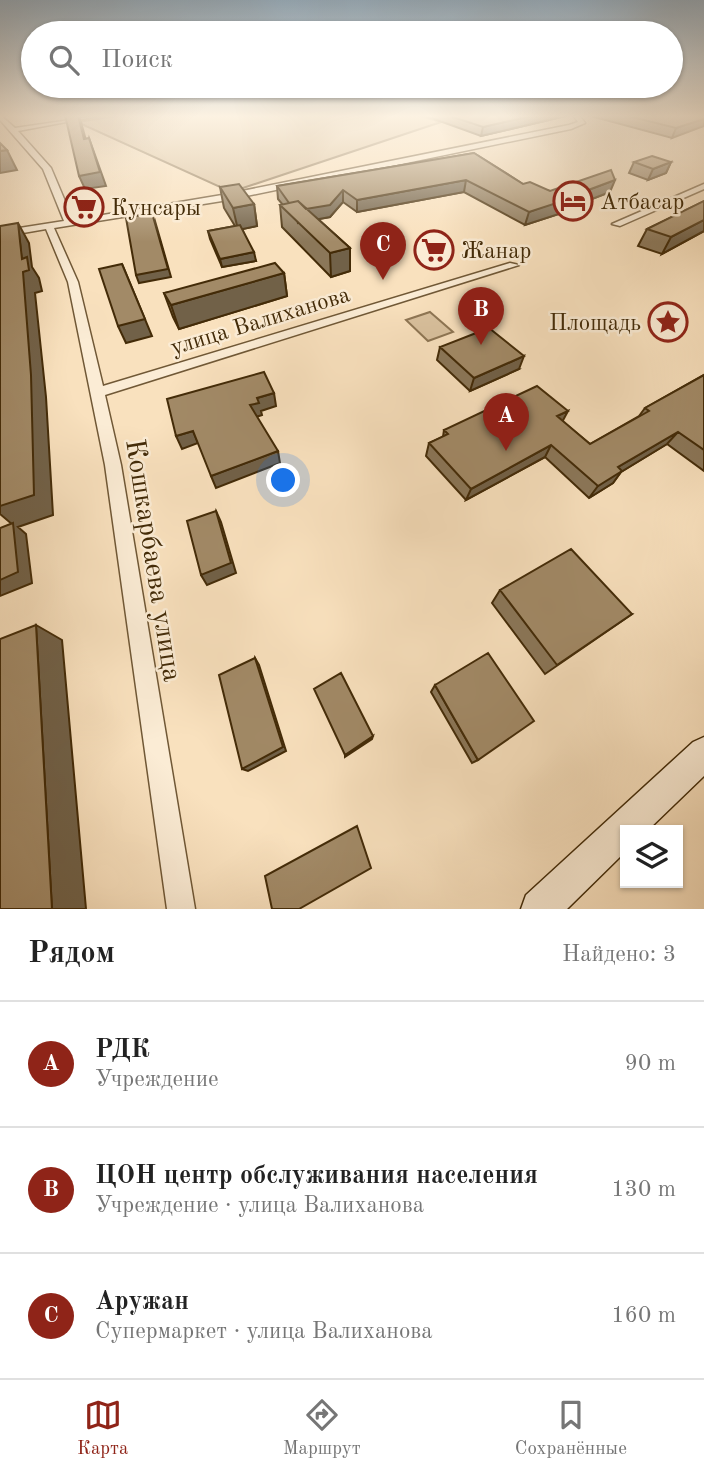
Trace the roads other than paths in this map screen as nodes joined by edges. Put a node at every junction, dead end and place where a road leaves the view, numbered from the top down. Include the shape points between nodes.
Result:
1 (38, 157) edge
2 (421, 157) edge
3 (704, 186) edge
4 (69, 222) junction
5 (617, 224) dead end
6 (49, 226) junction
7 (0, 233) edge
8 (514, 265) dead end
9 (98, 392) junction
10 (704, 753) edge
11 (181, 909) edge
12 (540, 909) edge

1 - 4 street
2 - 4 street via 222,198
3 - 5 street
4 - 6 street
6 - 7 street
6 - 9 street, Кошкарбаева улица via 73,282
8 - 9 street, улица Валиханова
9 - 11 street, Кошкарбаева улица
10 - 12 main road

